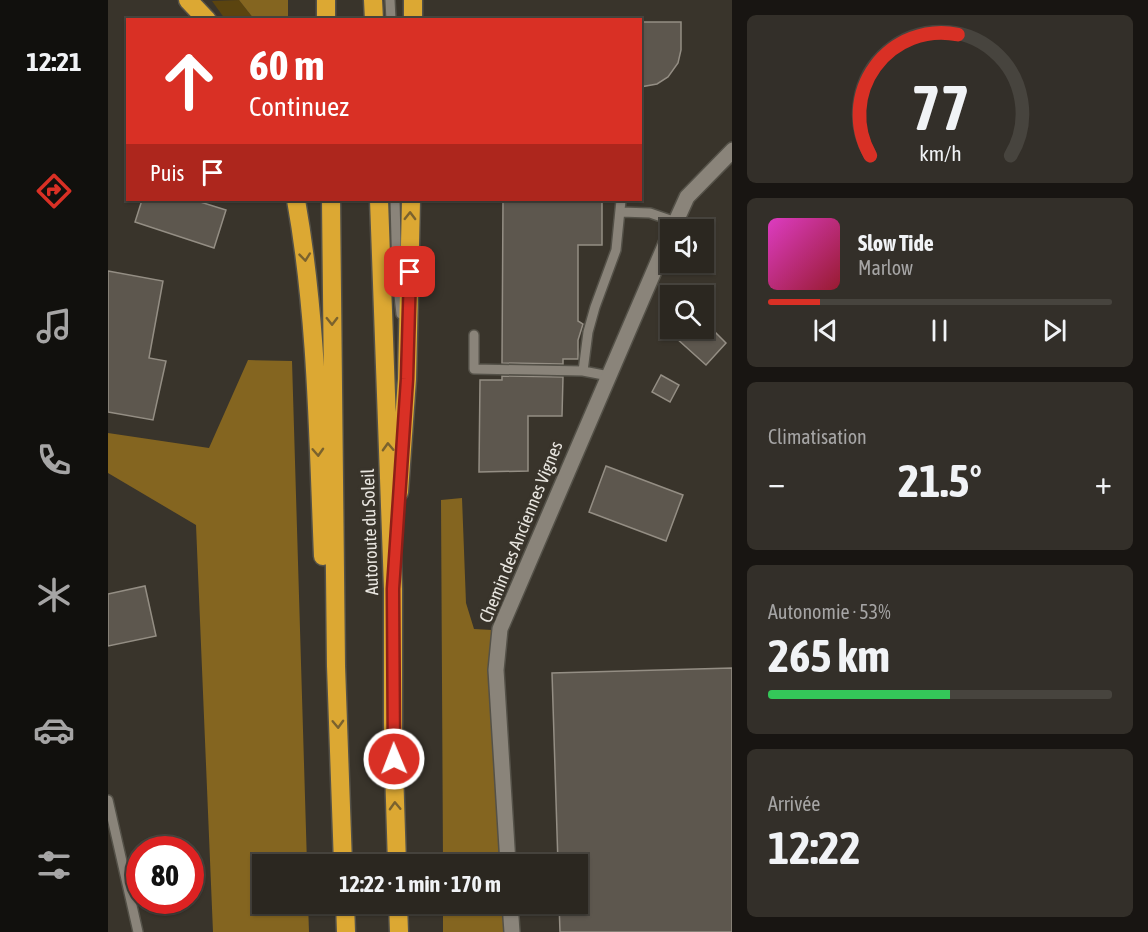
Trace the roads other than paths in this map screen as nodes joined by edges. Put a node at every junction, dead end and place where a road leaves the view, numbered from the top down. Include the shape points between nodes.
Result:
1 (326, 0) edge
2 (373, 0) edge
3 (390, 0) edge
4 (412, 0) edge
5 (192, 1) edge
6 (205, 18) edge
7 (326, 18) edge
8 (374, 18) edge
9 (391, 18) edge
10 (412, 18) edge
11 (732, 150) edge
12 (296, 201) edge
13 (331, 201) edge
14 (379, 201) edge
15 (395, 201) edge
16 (411, 201) edge
17 (621, 201) edge
18 (621, 212) junction
19 (677, 219) edge
20 (660, 220) edge
21 (660, 258) edge
22 (474, 335) dead end
23 (582, 371) junction
24 (609, 376) junction
25 (407, 379) junction
26 (393, 589) junction
27 (336, 666) junction
28 (108, 800) edge
29 (344, 854) edge
30 (397, 854) edge
31 (507, 854) edge
32 (345, 914) edge
33 (398, 914) edge
34 (511, 914) edge
35 (138, 932) edge
36 (346, 932) edge
37 (399, 932) edge
38 (512, 932) edge

1 - 7 highway
2 - 8 highway
3 - 9 lane
4 - 10 highway
5 - 6 highway
11 - 19 street, Chemin des Anciennes Vignes via 687,197
12 -> 27 highway via 309,299 324,568
13 -> 27 highway, Autoroute du Soleil
26 -> 14 highway, Autoroute du Soleil
15 - 25 lane via 397,277
25 -> 16 highway
17 - 18 lane
18 - 20 lane via 650,213
18 - 23 lane via 616,250 595,307
21 - 24 street, Chemin des Anciennes Vignes
22 - 23 lane via 474,369
23 - 24 lane
24 - 31 street, Chemin des Anciennes Vignes via 500,629 496,670
25 - 26 highway
30 -> 26 highway, Autoroute du Soleil
27 -> 29 highway, Autoroute du Soleil
28 - 35 lane
32 - 36 highway
33 - 37 highway
34 - 38 street

